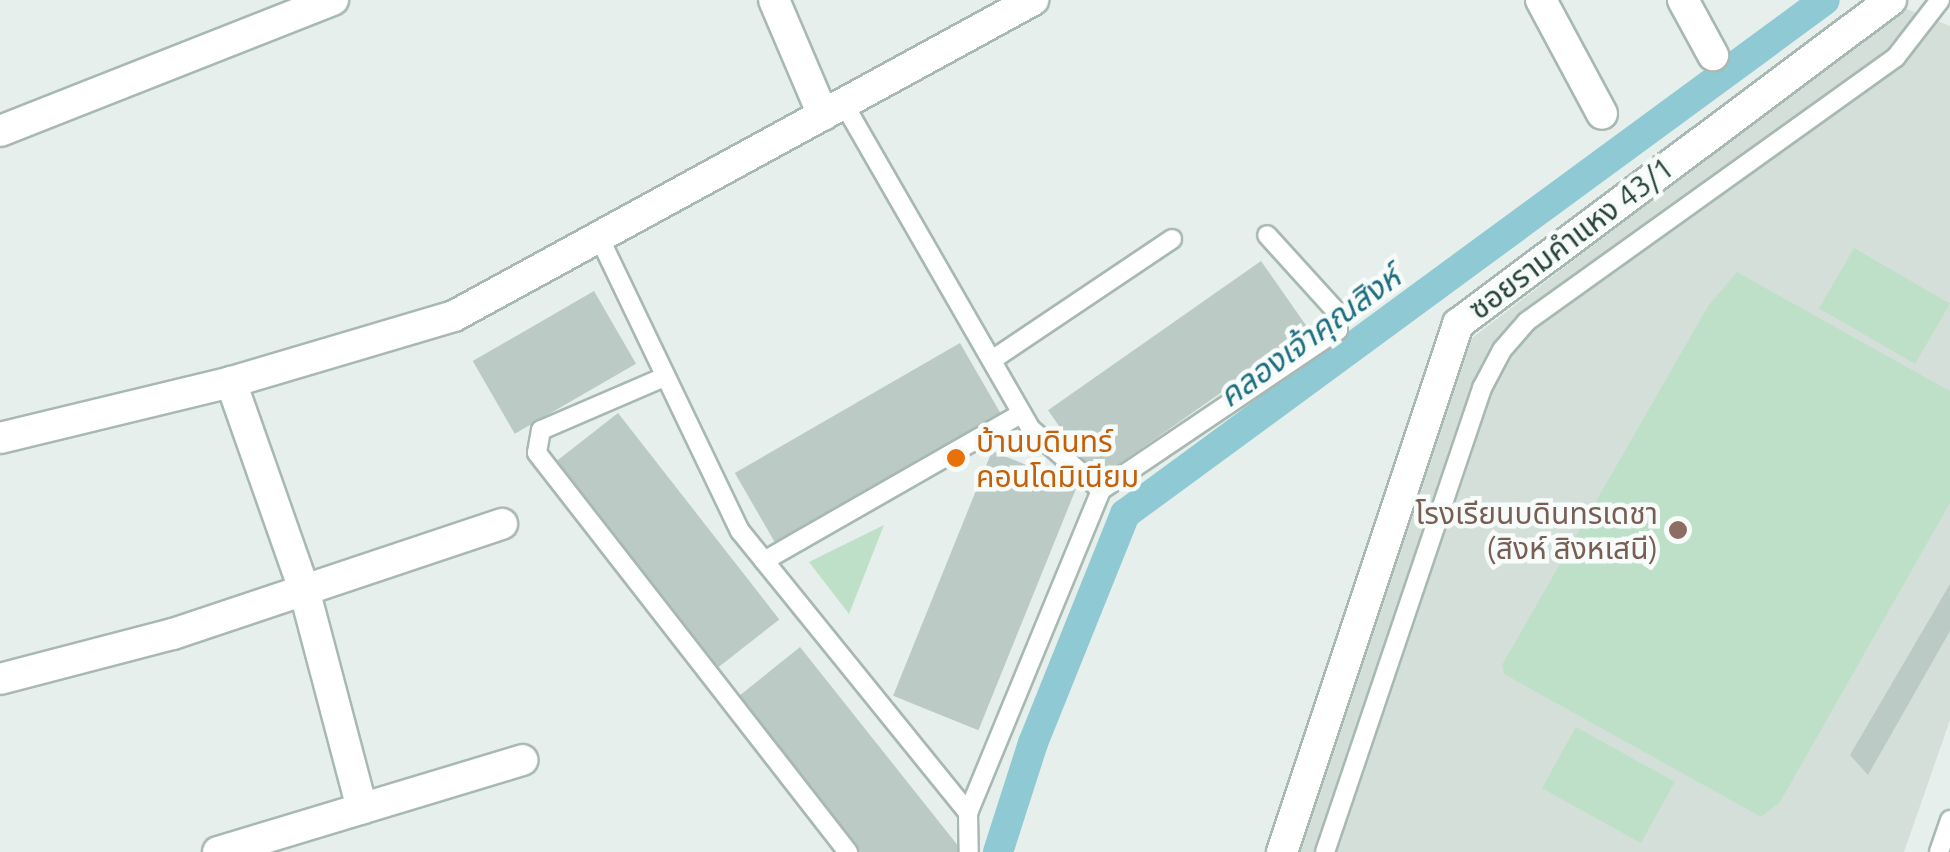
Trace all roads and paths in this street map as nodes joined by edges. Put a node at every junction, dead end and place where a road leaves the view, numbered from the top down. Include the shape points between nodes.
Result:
1 (333, 0) edge
2 (774, 0) edge
3 (1033, 0) edge
4 (1541, 0) edge
5 (1683, 0) edge
6 (1891, 0) edge
7 (1940, 0) edge
8 (1713, 55) dead end
9 (834, 109) junction
10 (1602, 114) dead end
11 (0, 131) edge
12 (1266, 235) dead end
13 (599, 237) junction
14 (1172, 239) dead end
15 (992, 360) junction
16 (662, 378) junction
17 (231, 382) junction
18 (1022, 413) junction
19 (0, 438) edge
20 (1101, 490) junction
21 (502, 524) dead end
22 (764, 561) junction
23 (304, 588) junction
24 (0, 679) edge
25 (522, 760) dead end
26 (362, 808) junction
27 (968, 812) junction
28 (1950, 820) edge
29 (218, 852) edge
30 (848, 852) edge
31 (969, 852) edge
32 (1282, 852) edge
33 (1325, 852) edge
34 (1939, 852) edge

1 - 11 street
2 - 9 street
3 - 9 street
4 - 10 street
5 - 8 street
6 - 32 street, ซอยรามคำแหง 43/1 via 1458,324
7 - 33 lane via 1896,57 1526,322 1502,350 1482,388
9 - 13 street
9 - 15 lane
12 - 20 lane via 1335,310 1338,330
13 - 16 lane
13 - 17 street via 454,316
14 - 15 lane
15 - 18 lane
16 - 22 lane via 740,531
16 - 30 lane via 541,430 537,454
17 - 19 street
17 - 23 street
18 - 20 lane
18 - 22 lane
20 - 27 lane
21 - 23 street
22 - 27 lane
23 - 24 street via 172,634
23 - 26 street
25 - 26 street
26 - 29 street
27 - 31 lane
28 - 34 lane

